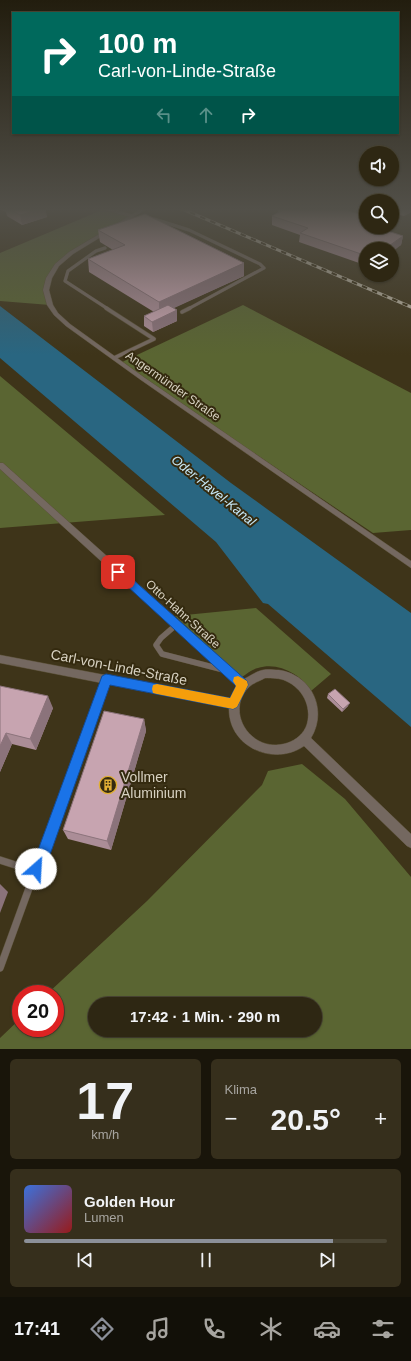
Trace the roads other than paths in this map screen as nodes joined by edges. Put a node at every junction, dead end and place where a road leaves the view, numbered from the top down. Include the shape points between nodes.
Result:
1 (66, 257) edge
2 (88, 257) edge
3 (245, 257) edge
4 (182, 312) dead end
5 (114, 358) junction
6 (0, 465) edge
7 (411, 565) edge
8 (176, 625) junction
9 (0, 659) edge
10 (228, 671) junction
11 (106, 679) junction
12 (243, 685) junction
13 (233, 704) junction
14 (305, 739) junction
15 (411, 842) edge
16 (0, 860) edge
17 (36, 869) junction
18 (0, 968) edge

1 - 5 street, Angermünder Straße via 52,272 47,284 48,300 56,314 68,325
2 - 5 lane via 68,271 65,281 154,339
3 - 4 lane via 264,268
5 - 7 street, Angermünder Straße
6 - 8 street, Otto-Hahn-Straße
8 - 10 street, Otto-Hahn-Straße
8 - 10 lane via 156,645 162,654
9 - 11 street, Carl-von-Linde-Straße
10 - 12 street, Otto-Hahn-Straße
11 - 13 street, Carl-von-Linde-Straße
11 - 17 lane
12 - 13 street
12 - 14 street via 258,676 276,674 299,684 313,705 312,729
13 - 14 street via 238,727 245,738 256,745 269,750 282,750 295,746
14 - 15 street
16 - 17 lane via 31,870
17 - 18 lane

